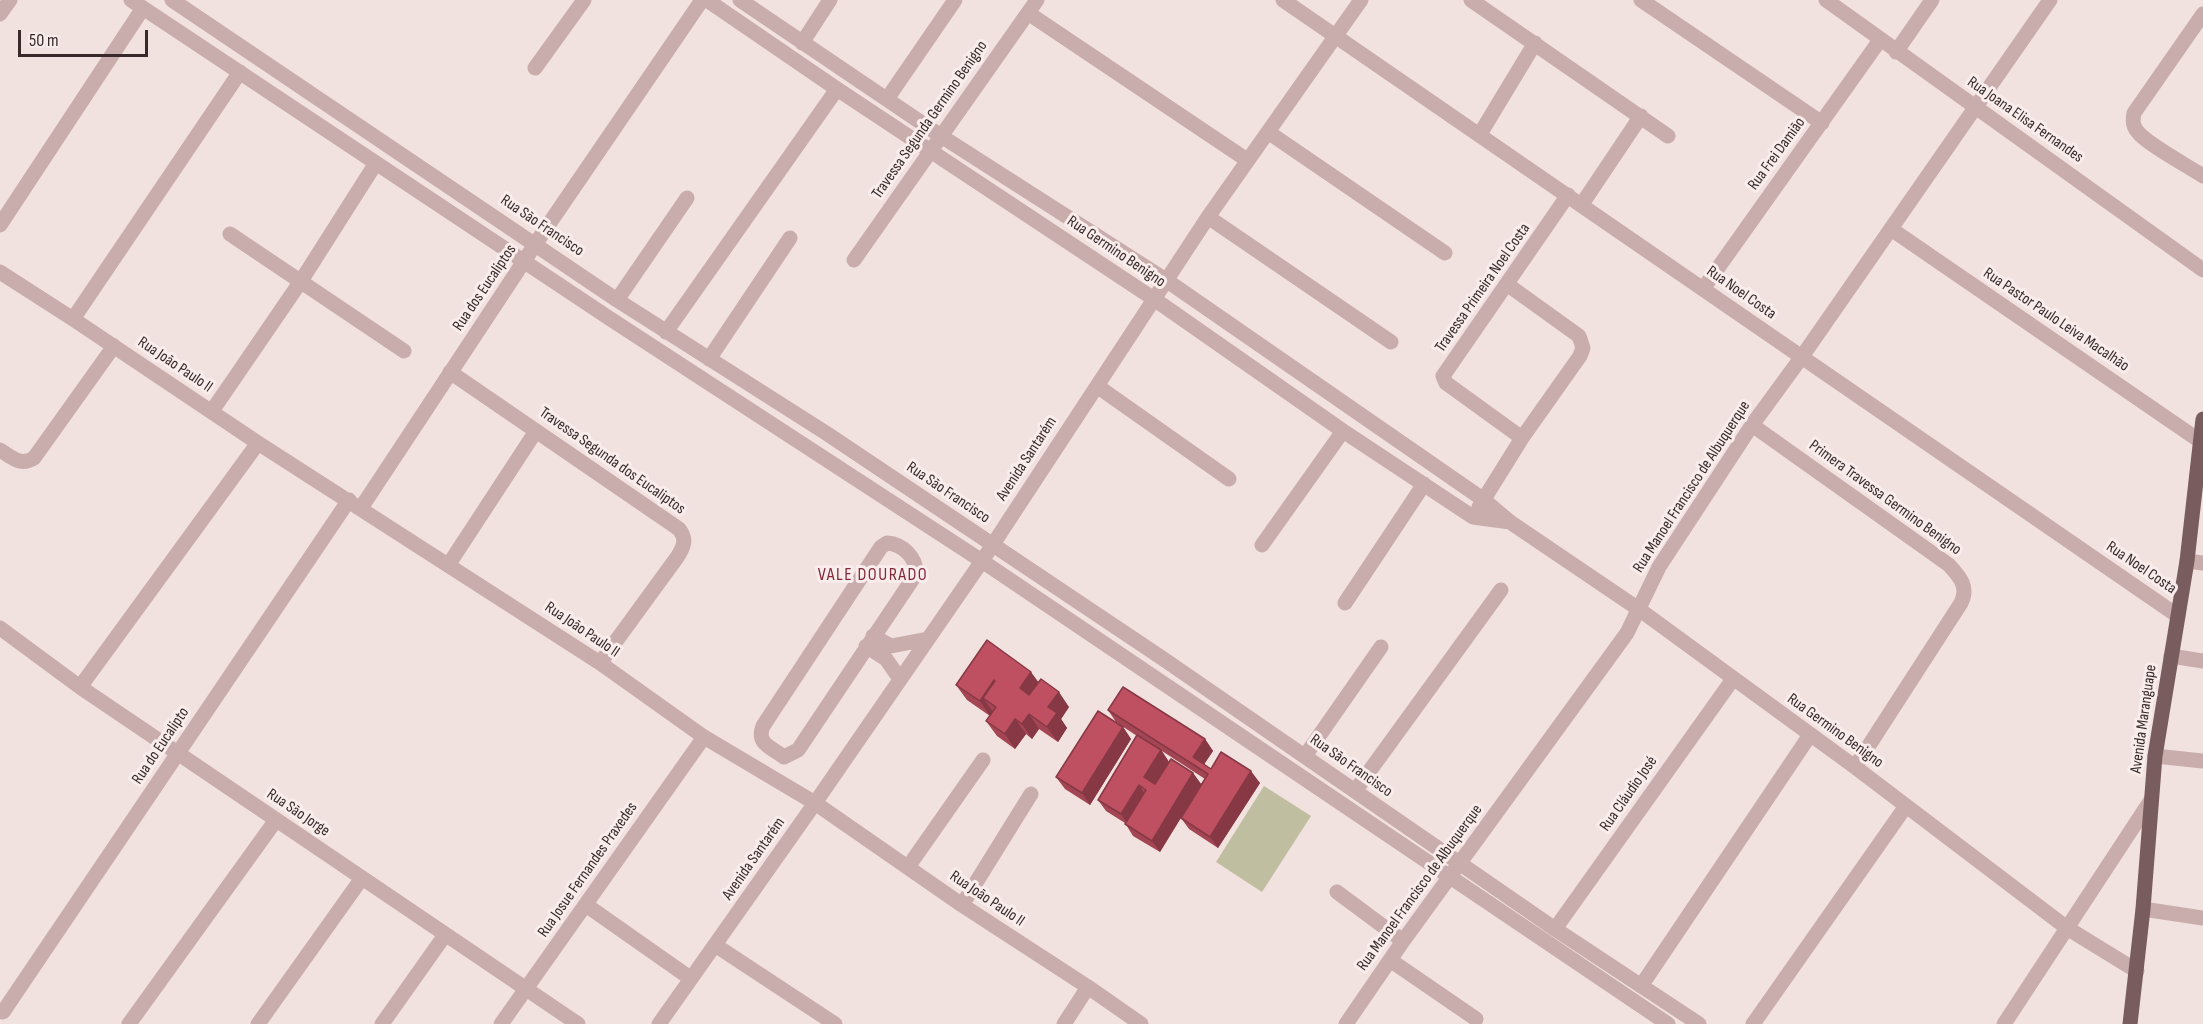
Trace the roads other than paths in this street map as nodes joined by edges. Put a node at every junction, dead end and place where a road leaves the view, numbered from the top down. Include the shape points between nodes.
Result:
1 (10, 0) edge
2 (172, 0) edge
3 (584, 0) edge
4 (702, 0) edge
5 (707, 0) edge
6 (740, 0) edge
7 (830, 0) edge
8 (955, 0) edge
9 (1283, 0) edge
10 (1362, 0) edge
11 (1471, 0) edge
12 (1641, 0) edge
13 (1826, 0) edge
14 (1932, 0) edge
15 (2050, 0) edge
16 (137, 4) edge
17 (1033, 6) edge
18 (0, 14) edge
19 (2203, 14) edge
20 (1337, 37) junction
21 (1880, 40) junction
22 (802, 43) junction
23 (1535, 43) junction
24 (1896, 52) junction
25 (535, 68) dead end
26 (240, 72) junction
27 (837, 89) junction
28 (887, 99) junction
29 (1976, 106) junction
30 (1641, 116) junction
31 (1822, 123) junction
32 (1268, 132) junction
33 (1480, 134) junction
34 (940, 136) junction
35 (1668, 136) dead end
36 (930, 151) junction
37 (1247, 160) junction
38 (376, 163) junction
39 (2203, 176) edge
40 (1568, 195) junction
41 (687, 198) dead end
42 (1582, 204) junction
43 (1208, 217) junction
44 (0, 225) edge
45 (1891, 230) junction
46 (230, 234) dead end
47 (790, 238) dead end
48 (536, 243) junction
49 (1445, 253) dead end
50 (525, 260) junction
51 (854, 260) dead end
52 (2203, 270) edge
53 (0, 272) edge
54 (1166, 280) junction
55 (301, 281) junction
56 (1508, 285) junction
57 (1703, 288) junction
58 (1154, 299) junction
59 (617, 300) junction
60 (74, 319) junction
61 (666, 332) junction
62 (1391, 342) dead end
63 (114, 346) junction
64 (404, 351) dead end
65 (1801, 358) junction
66 (709, 359) junction
67 (450, 372) junction
68 (1097, 386) junction
69 (212, 411) junction
70 (2203, 419) edge
71 (1752, 425) junction
72 (536, 431) junction
73 (1343, 431) junction
74 (1522, 438) junction
75 (2200, 441) junction
76 (258, 443) junction
77 (0, 450) edge
78 (2201, 458) edge
79 (1229, 479) dead end
80 (1424, 484) junction
81 (1484, 500) junction
82 (355, 504) junction
83 (1473, 517) junction
84 (1510, 522) junction
85 (992, 545) junction
86 (1262, 545) dead end
87 (982, 561) junction
88 (2187, 561) junction
89 (2203, 563) edge
90 (449, 564) junction
91 (1501, 590) dead end
92 (1345, 603) dead end
93 (1640, 610) junction
94 (2178, 616) junction
95 (0, 628) edge
96 (928, 639) junction
97 (870, 641) junction
98 (1380, 647) dead end
99 (2171, 656) junction
100 (2203, 661) edge
101 (600, 663) junction
102 (900, 679) junction
103 (1732, 679) junction
104 (80, 687) junction
105 (1810, 735) junction
106 (704, 737) junction
107 (179, 753) junction
108 (1305, 756) junction
109 (2155, 756) junction
110 (983, 760) dead end
111 (2203, 762) edge
112 (1855, 767) junction
113 (1355, 790) junction
114 (1030, 794) dead end
115 (2151, 800) junction
116 (815, 803) junction
117 (1906, 806) junction
118 (276, 820) junction
119 (1460, 864) junction
120 (908, 867) junction
121 (362, 878) junction
122 (1450, 878) junction
123 (1337, 892) dead end
124 (586, 904) junction
125 (962, 905) junction
126 (2143, 909) junction
127 (2203, 918) edge
128 (2067, 927) junction
129 (1556, 929) junction
130 (445, 934) junction
131 (1403, 941) junction
132 (715, 945) junction
133 (1390, 960) junction
134 (2137, 971) junction
135 (690, 978) junction
136 (1641, 986) junction
137 (1088, 987) junction
138 (526, 988) junction
139 (3, 1014) edge
140 (1476, 1019) dead end
141 (1666, 1023) edge
142 (129, 1024) edge
143 (258, 1024) edge
144 (382, 1024) edge
145 (501, 1024) edge
146 (578, 1024) edge
147 (659, 1024) edge
148 (834, 1024) edge
149 (1064, 1024) edge
150 (1141, 1024) edge
151 (1346, 1024) edge
152 (1699, 1024) edge
153 (1753, 1024) edge
154 (2004, 1024) edge
155 (2130, 1024) edge

1 - 18 street
2 - 48 street, Rua São Francisco
3 - 25 street
4 - 48 street, Rua dos Eucaliptos
5 - 27 street, Rua Germino Benigno
6 - 22 street, Rua Germino Benigno
7 - 22 street
8 - 28 street
9 - 20 street, Rua Noel Costa
10 - 20 street, Avenida Santarém
11 - 23 street
12 - 31 street
13 - 21 street, Rua Joana Elisa Fernandes
14 - 24 street
15 - 29 street, Rua Manoel Francisco de Albuquerque
16 - 26 street
16 - 44 street
17 - 34 street, Travessa Segunda Germino Benigno
17 - 37 street
19 - 39 street via 2134,112 2133,119 2142,136
20 - 32 street, Avenida Santarém
20 - 33 street, Rua Noel Costa
21 - 24 street, Rua Joana Elisa Fernandes
21 - 31 street, Rua Frei Damião
22 - 28 street, Rua Germino Benigno
23 - 30 street
23 - 33 street
24 - 29 street, Rua Joana Elisa Fernandes
26 - 38 street
26 - 60 street
27 - 36 street, Rua Germino Benigno
27 - 61 street
28 - 34 street, Rua Germino Benigno
29 - 45 street, Rua Manoel Francisco de Albuquerque
29 - 52 street, Rua Joana Elisa Fernandes
30 - 35 street
30 - 42 street
31 - 57 street, Rua Frei Damião
32 - 37 street, Avenida Santarém
32 - 49 street
33 - 40 street, Rua Noel Costa
34 - 36 street, Travessa Segunda Germino Benigno
34 - 54 street, Rua Germino Benigno
36 - 51 street, Travessa Segunda Germino Benigno
36 - 58 street, Rua Germino Benigno
37 - 43 street, Avenida Santarém
38 - 50 street
38 - 55 street
40 - 42 street, Rua Noel Costa
40 - 56 street, Travessa Primeira Noel Costa
41 - 59 street
42 - 57 street, Rua Noel Costa
43 - 54 street, Avenida Santarém
43 - 62 street
45 - 65 street, Rua Manoel Francisco de Albuquerque
45 - 75 street, Rua Pastor Paulo Leiva Macalhão
46 - 55 street
47 - 66 street
48 - 50 street, Rua dos Eucaliptos
48 - 59 street, Rua São Francisco
50 - 67 street, Rua dos Eucaliptos
50 - 87 street
53 - 60 street, Rua João Paulo II
54 - 58 street, Avenida Santarém
54 - 81 street, Rua Germino Benigno
55 - 64 street
55 - 69 street
56 - 74 street via 1579,336 1583,343 1580,356
56 - 74 street, Travessa Primeira Noel Costa via 1443,379
57 - 65 street, Rua Noel Costa
58 - 68 street, Avenida Santarém
58 - 73 street, Rua Germino Benigno
59 - 61 street, Rua São Francisco
60 - 63 street, Rua João Paulo II
61 - 66 street, Rua São Francisco
63 - 69 street, Rua João Paulo II
63 - 77 street via 39,453 30,461 19,462
65 - 71 street, Rua Manoel Francisco de Albuquerque
65 - 94 street, Rua Noel Costa
66 - 85 street, Rua São Francisco
67 - 72 street, Travessa Segunda dos Eucaliptos
67 - 82 street, Rua dos Eucaliptos
68 - 79 street
68 - 85 street, Avenida Santarém
69 - 76 street, Rua João Paulo II
70 - 75 main road, Avenida Maranguape
71 - 93 street, Rua Manoel Francisco de Albuquerque via 1659,567
71 - 112 street, Primera Travessa Germino Benigno via 1949,565 1964,587 1961,603
72 - 90 street
72 - 101 street, Travessa Segunda dos Eucaliptos via 683,534 684,546 678,556
73 - 80 street, Rua Germino Benigno
73 - 86 street
74 - 81 street
75 - 78 main road, Avenida Maranguape
76 - 82 street, Rua João Paulo II
76 - 104 street
78 - 88 main road, Avenida Maranguape
80 - 83 street, Rua Germino Benigno
80 - 92 street
81 - 83 street
81 - 84 street, Rua Germino Benigno
82 - 90 street, Rua João Paulo II
82 - 107 street, Rua do Eucalipto
83 - 84 street, Rua Germino Benigno
84 - 93 street, Rua Germino Benigno
85 - 87 street, Avenida Santarém
85 - 108 street, Rua São Francisco
87 - 96 street, Avenida Santarém
87 - 122 street
88 - 89 street
88 - 94 main road, Avenida Maranguape
90 - 101 street, Rua João Paulo II
91 - 113 street
93 - 103 street, Rua Germino Benigno
93 - 119 street, Rua Manoel Francisco de Albuquerque
94 - 99 main road, Avenida Maranguape
95 - 104 street, Rua São Jorge
96 - 97 street via 891,646
96 - 102 street, Avenida Santarém
97 - 97 street via 798,750 784,757 762,741 763,726 874,556 881,547 893,543 912,556 916,574
97 - 102 street
98 - 108 street
99 - 100 street
99 - 109 main road, Avenida Maranguape
101 - 106 street, Rua João Paulo II
102 - 116 street, Avenida Santarém
103 - 105 street, Rua Germino Benigno
103 - 129 street, Rua Cláudio José
104 - 107 street, Rua São Jorge
105 - 112 street, Rua Germino Benigno
105 - 136 street
106 - 116 street, Rua João Paulo II
106 - 124 street, Rua Josue Fernandes Praxedes
107 - 118 street, Rua São Jorge
107 - 139 street, Rua do Eucalipto
108 - 113 street, Rua São Francisco
109 - 111 street
109 - 115 main road, Avenida Maranguape
110 - 120 street
112 - 117 street, Rua Germino Benigno
113 - 119 street, Rua São Francisco
114 - 125 street
115 - 126 main road, Avenida Maranguape
115 - 128 street
116 - 120 street, Rua João Paulo II
116 - 132 street, Avenida Santarém
117 - 128 street, Rua Germino Benigno
117 - 153 street
118 - 121 street, Rua São Jorge
118 - 142 street
119 - 122 street, Rua Manoel Francisco de Albuquerque
119 - 129 street, Rua São Francisco
120 - 125 street, Rua João Paulo II
121 - 130 street, Rua São Jorge
121 - 143 street
122 - 131 street, Rua Manoel Francisco de Albuquerque
122 - 141 street
123 - 131 street
124 - 135 street
124 - 138 street, Rua Josue Fernandes Praxedes
125 - 137 street, Rua João Paulo II
126 - 127 street
126 - 134 main road, Avenida Maranguape
128 - 134 street, Rua Germino Benigno
128 - 154 street
129 - 136 street, Rua São Francisco
130 - 138 street, Rua São Jorge
130 - 144 street
131 - 133 street, Rua Manoel Francisco de Albuquerque
132 - 135 street, Avenida Santarém
132 - 148 street
133 - 140 street
133 - 151 street, Rua Manoel Francisco de Albuquerque
134 - 155 main road, Avenida Maranguape
135 - 147 street, Avenida Santarém
136 - 152 street, Rua São Francisco
137 - 149 street
137 - 150 street, Rua João Paulo II
138 - 145 street, Rua Josue Fernandes Praxedes
138 - 146 street, Rua São Jorge

